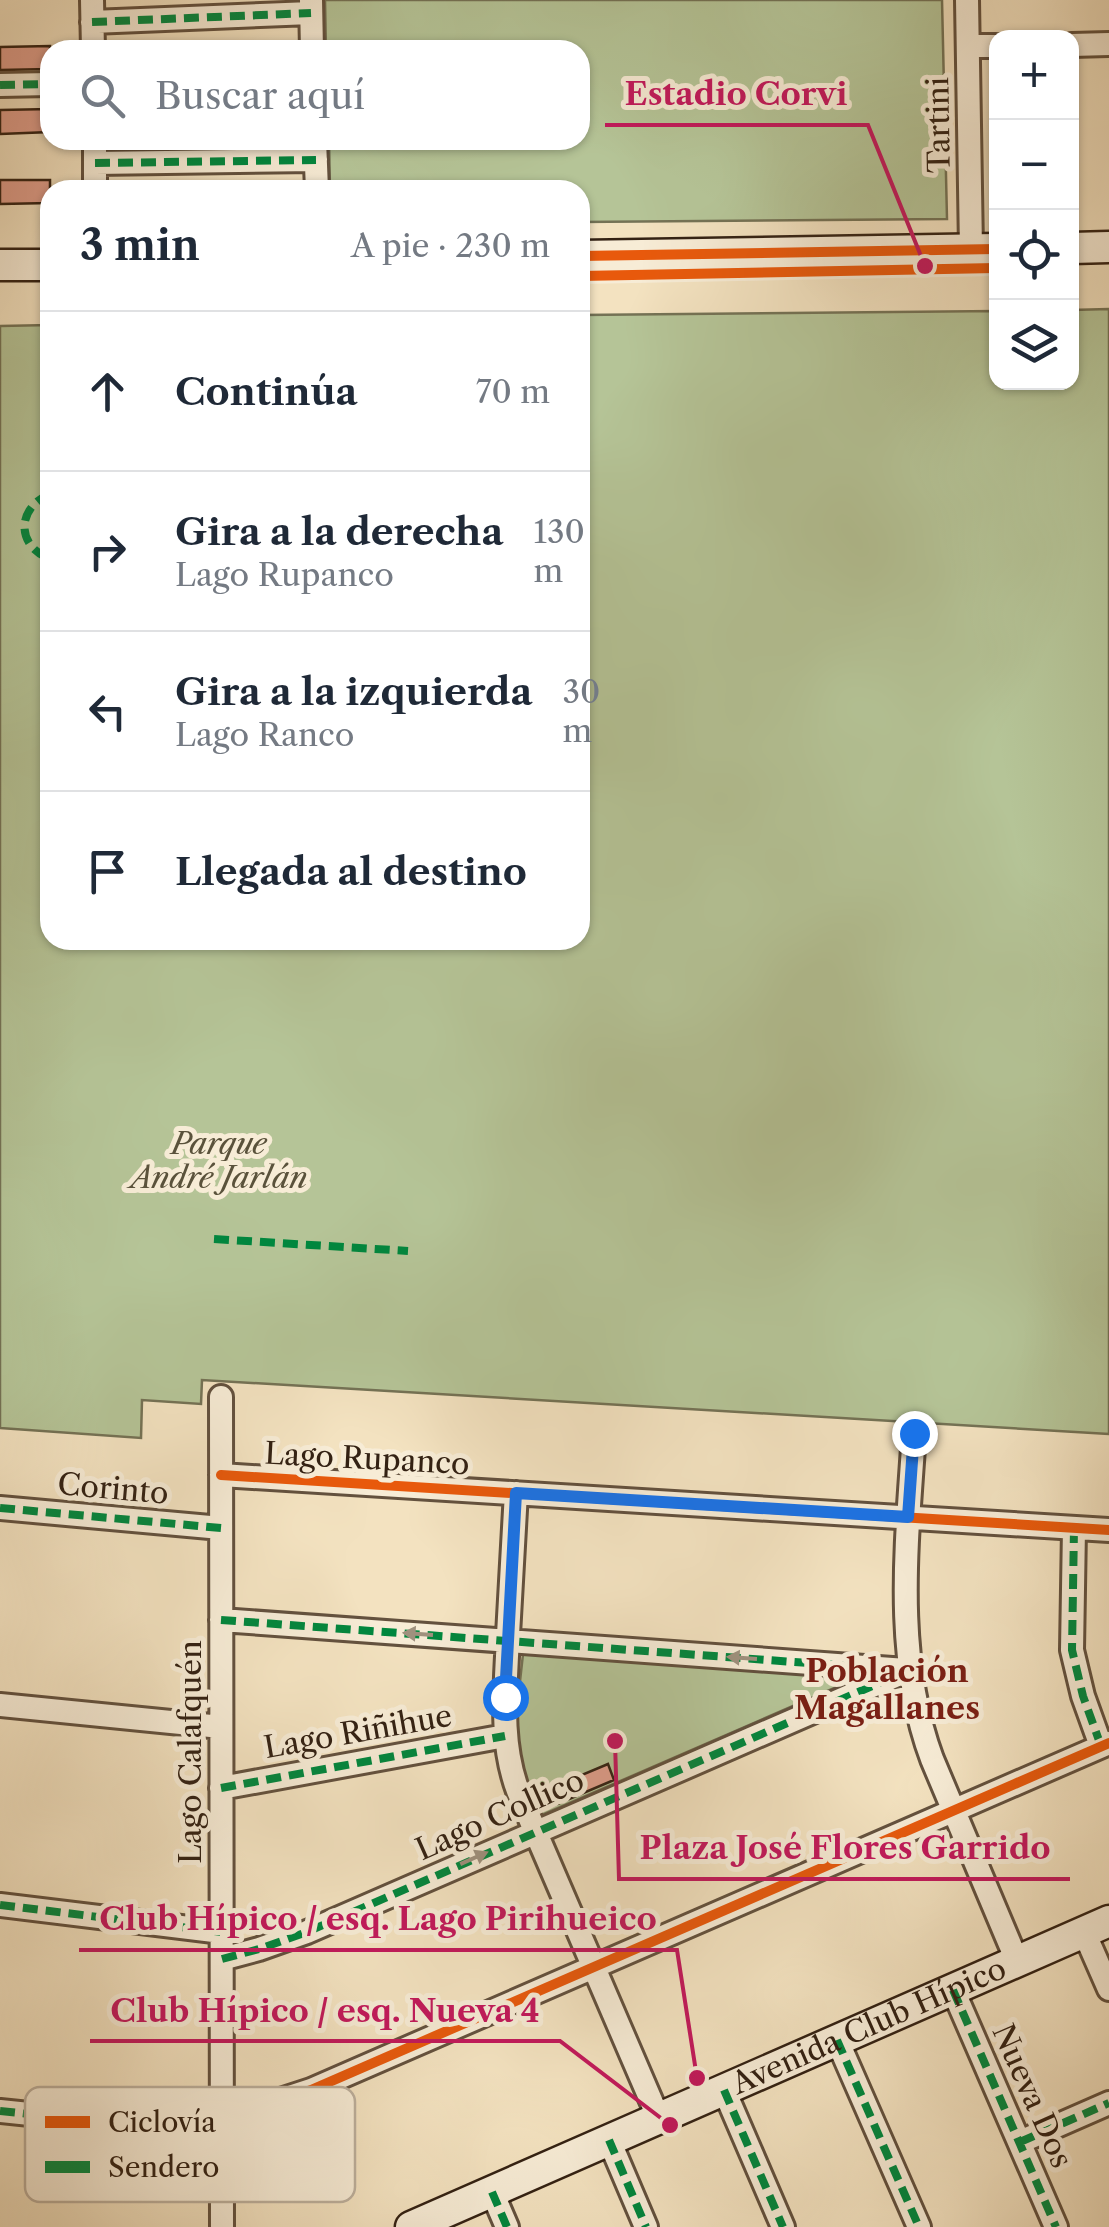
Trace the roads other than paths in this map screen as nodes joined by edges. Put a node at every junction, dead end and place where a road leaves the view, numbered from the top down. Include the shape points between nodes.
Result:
1 (967, 0) edge
2 (311, 7) edge
3 (92, 11) edge
4 (93, 40) edge
5 (312, 40) edge
6 (1079, 44) edge
7 (1109, 44) edge
8 (968, 46) junction
9 (989, 46) edge
10 (40, 84) edge
11 (0, 85) edge
12 (316, 150) edge
13 (95, 151) edge
14 (95, 180) edge
15 (317, 180) edge
16 (1109, 247) edge
17 (1079, 248) edge
18 (984, 249) edge
19 (590, 256) edge
20 (40, 264) edge
21 (0, 266) edge
22 (221, 1397) dead end
23 (914, 1433) dead end
24 (221, 1475) junction
25 (516, 1493) junction
26 (0, 1508) edge
27 (908, 1517) junction
28 (221, 1528) junction
29 (1074, 1528) junction
30 (1109, 1530) edge
31 (221, 1620) junction
32 (508, 1641) junction
33 (909, 1670) junction
34 (0, 1704) edge
35 (221, 1727) junction
36 (505, 1736) junction
37 (1105, 1744) edge
38 (222, 1788) junction
39 (953, 1811) junction
40 (536, 1832) junction
41 (0, 1904) edge
42 (1097, 1926) edge
43 (222, 1932) junction
44 (222, 1959) junction
45 (1017, 1961) junction
46 (594, 1968) junction
47 (1109, 1989) edge
48 (953, 1990) junction
49 (838, 2040) junction
50 (222, 2087) edge
51 (317, 2087) edge
52 (724, 2090) junction
53 (1109, 2103) edge
54 (0, 2111) edge
55 (25, 2112) edge
56 (659, 2119) junction
57 (609, 2140) junction
58 (1020, 2142) junction
59 (492, 2192) junction
60 (411, 2227) edge
61 (507, 2227) edge
62 (646, 2227) edge
63 (783, 2227) edge
64 (919, 2227) edge
65 (1056, 2227) edge

1 - 8 street, Tartini
2 - 3 street
2 - 5 street
3 - 4 street
6 - 7 street
8 - 9 street
8 - 18 street, Tartini
10 - 11 street
12 - 13 street
12 - 15 street
13 - 14 street
16 - 17 main road
18 - 19 main road
20 - 21 main road
22 - 24 street, Lago Calafquén
23 - 27 street
24 - 25 street, Lago Rupanco
24 - 28 street, Lago Calafquén
25 - 27 street, Lago Rupanco
25 - 32 street
26 - 28 street, Corinto
27 - 29 street, Lago Rupanco
27 - 33 street
28 - 31 street, Lago Calafquén
29 - 30 street, Lago Rupanco
29 - 37 street via 1072,1650
32 -> 31 street
31 - 35 street, Lago Calafquén
33 -> 32 street
32 - 36 street
33 - 39 street via 920,1728
33 - 40 street, Lago Collico
34 - 35 street
35 - 38 street, Lago Calafquén
36 - 38 street, Lago Riñihue
36 - 40 street
37 - 39 street
38 - 43 street, Lago Calafquén
39 - 45 street
39 - 46 street
44 -> 40 street, Lago Collico via 306,1932
40 - 46 street
41 - 43 street
42 - 45 main road, Avenida Club Hípico
42 - 47 street
43 - 44 street, Lago Calafquén
44 - 50 street, Lago Calafquén
45 - 48 main road, Avenida Club Hípico
46 - 51 street
46 - 56 street
48 - 49 main road, Avenida Club Hípico
48 - 58 street, Nueva Dos
49 - 52 main road, Avenida Club Hípico
49 - 64 street
52 - 56 main road, Avenida Club Hípico
52 - 63 street
53 - 58 street
54 - 55 street
56 - 57 main road, Avenida Club Hípico
57 - 59 main road, Avenida Club Hípico
57 - 62 street
58 - 65 street, Nueva Dos
59 - 60 main road, Avenida Club Hípico
59 - 61 street

